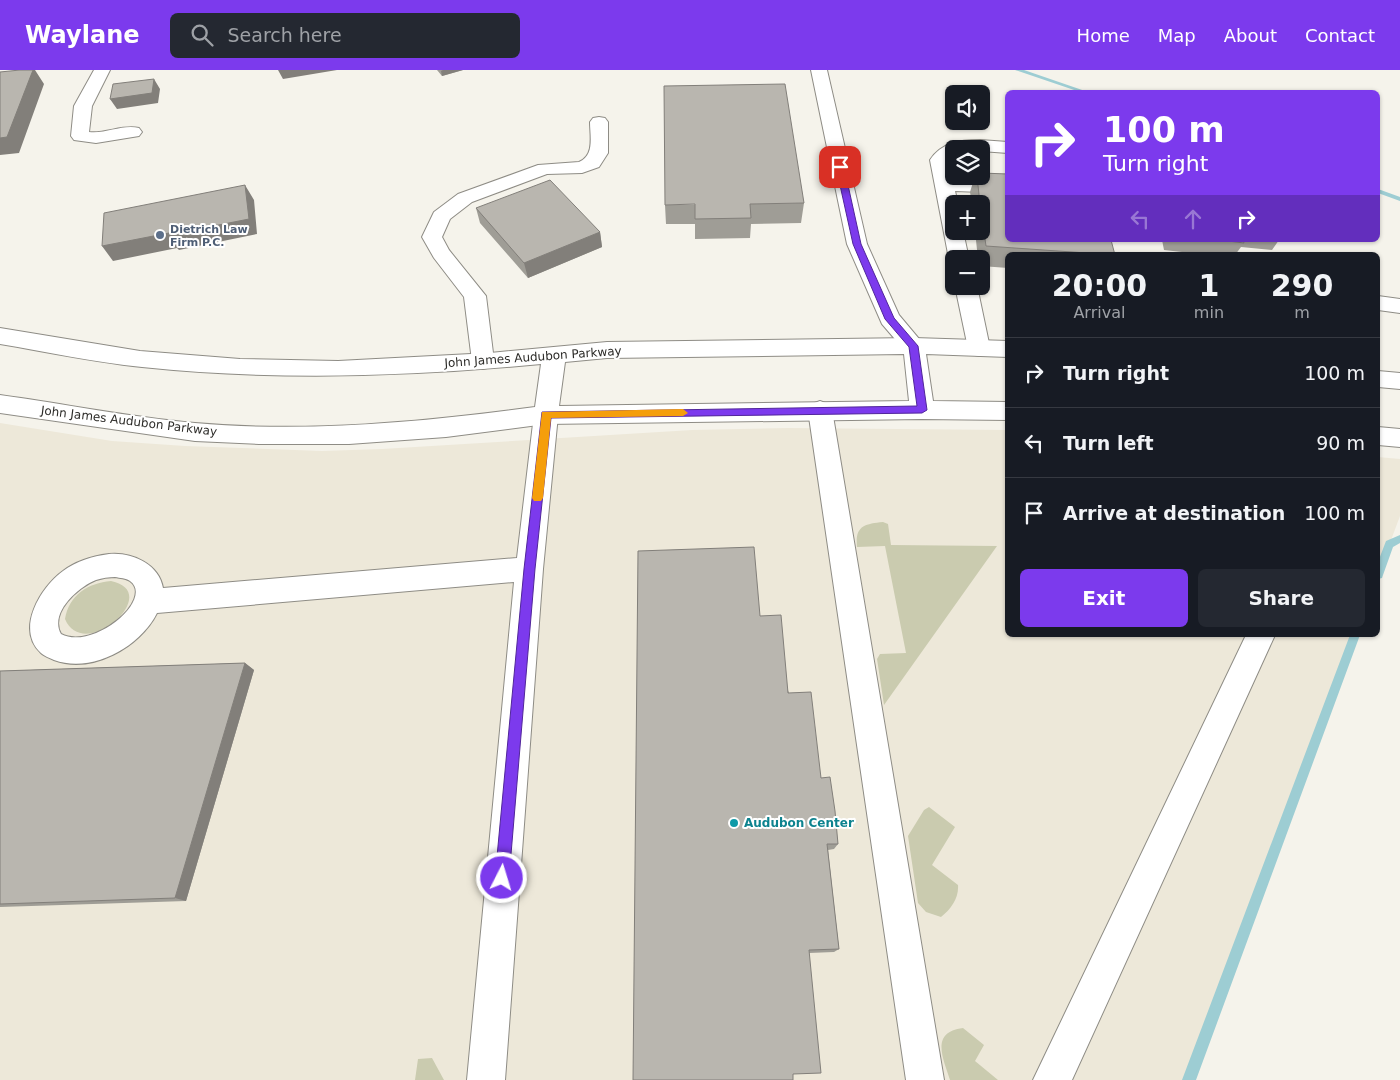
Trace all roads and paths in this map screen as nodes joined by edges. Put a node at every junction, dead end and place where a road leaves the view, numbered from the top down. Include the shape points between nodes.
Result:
1 (102, 70) edge
2 (819, 70) edge
3 (599, 122) dead end
4 (133, 132) dead end
5 (1005, 148) edge
6 (944, 185) junction
7 (1005, 187) edge
8 (957, 250) edge
9 (968, 295) edge
10 (1380, 303) edge
11 (1400, 306) edge
12 (0, 336) edge
13 (914, 346) junction
14 (979, 348) junction
15 (1005, 350) edge
16 (554, 355) junction
17 (483, 361) junction
18 (1380, 379) edge
19 (1400, 382) edge
20 (0, 404) edge
21 (820, 410) junction
22 (922, 410) junction
23 (1005, 411) edge
24 (546, 415) junction
25 (1380, 436) edge
26 (1400, 438) edge
27 (529, 569) junction
28 (149, 601) dead end
29 (1260, 637) edge
30 (486, 1080) edge
31 (925, 1080) edge
32 (1052, 1080) edge

1 - 4 main road via 84,106 80,136 96,138
2 - 13 main road via 857,244 890,319
3 - 17 main road via 599,153 592,163 582,167 545,169 465,198 441,216 434,229 432,237 440,253 475,296
5 - 6 main road via 955,147 943,153 939,160
6 - 7 main road
6 - 8 main road
9 - 14 main road
10 - 11 main road
12 - 17 main road, John James Audubon Parkway via 140,359 240,367 338,369
13 - 14 main road, John James Audubon Parkway
13 - 16 main road, John James Audubon Parkway via 607,350
13 - 22 main road
14 - 15 main road, John James Audubon Parkway
16 - 17 main road, John James Audubon Parkway
16 - 24 main road
18 - 19 main road
20 - 24 main road, John James Audubon Parkway via 195,432 259,435 349,435
21 - 22 main road, John James Audubon Parkway
21 - 24 main road, John James Audubon Parkway
21 - 31 main road
22 - 23 main road, John James Audubon Parkway
24 - 27 main road
25 - 26 main road
27 - 28 main road
27 - 30 main road
29 - 32 main road

